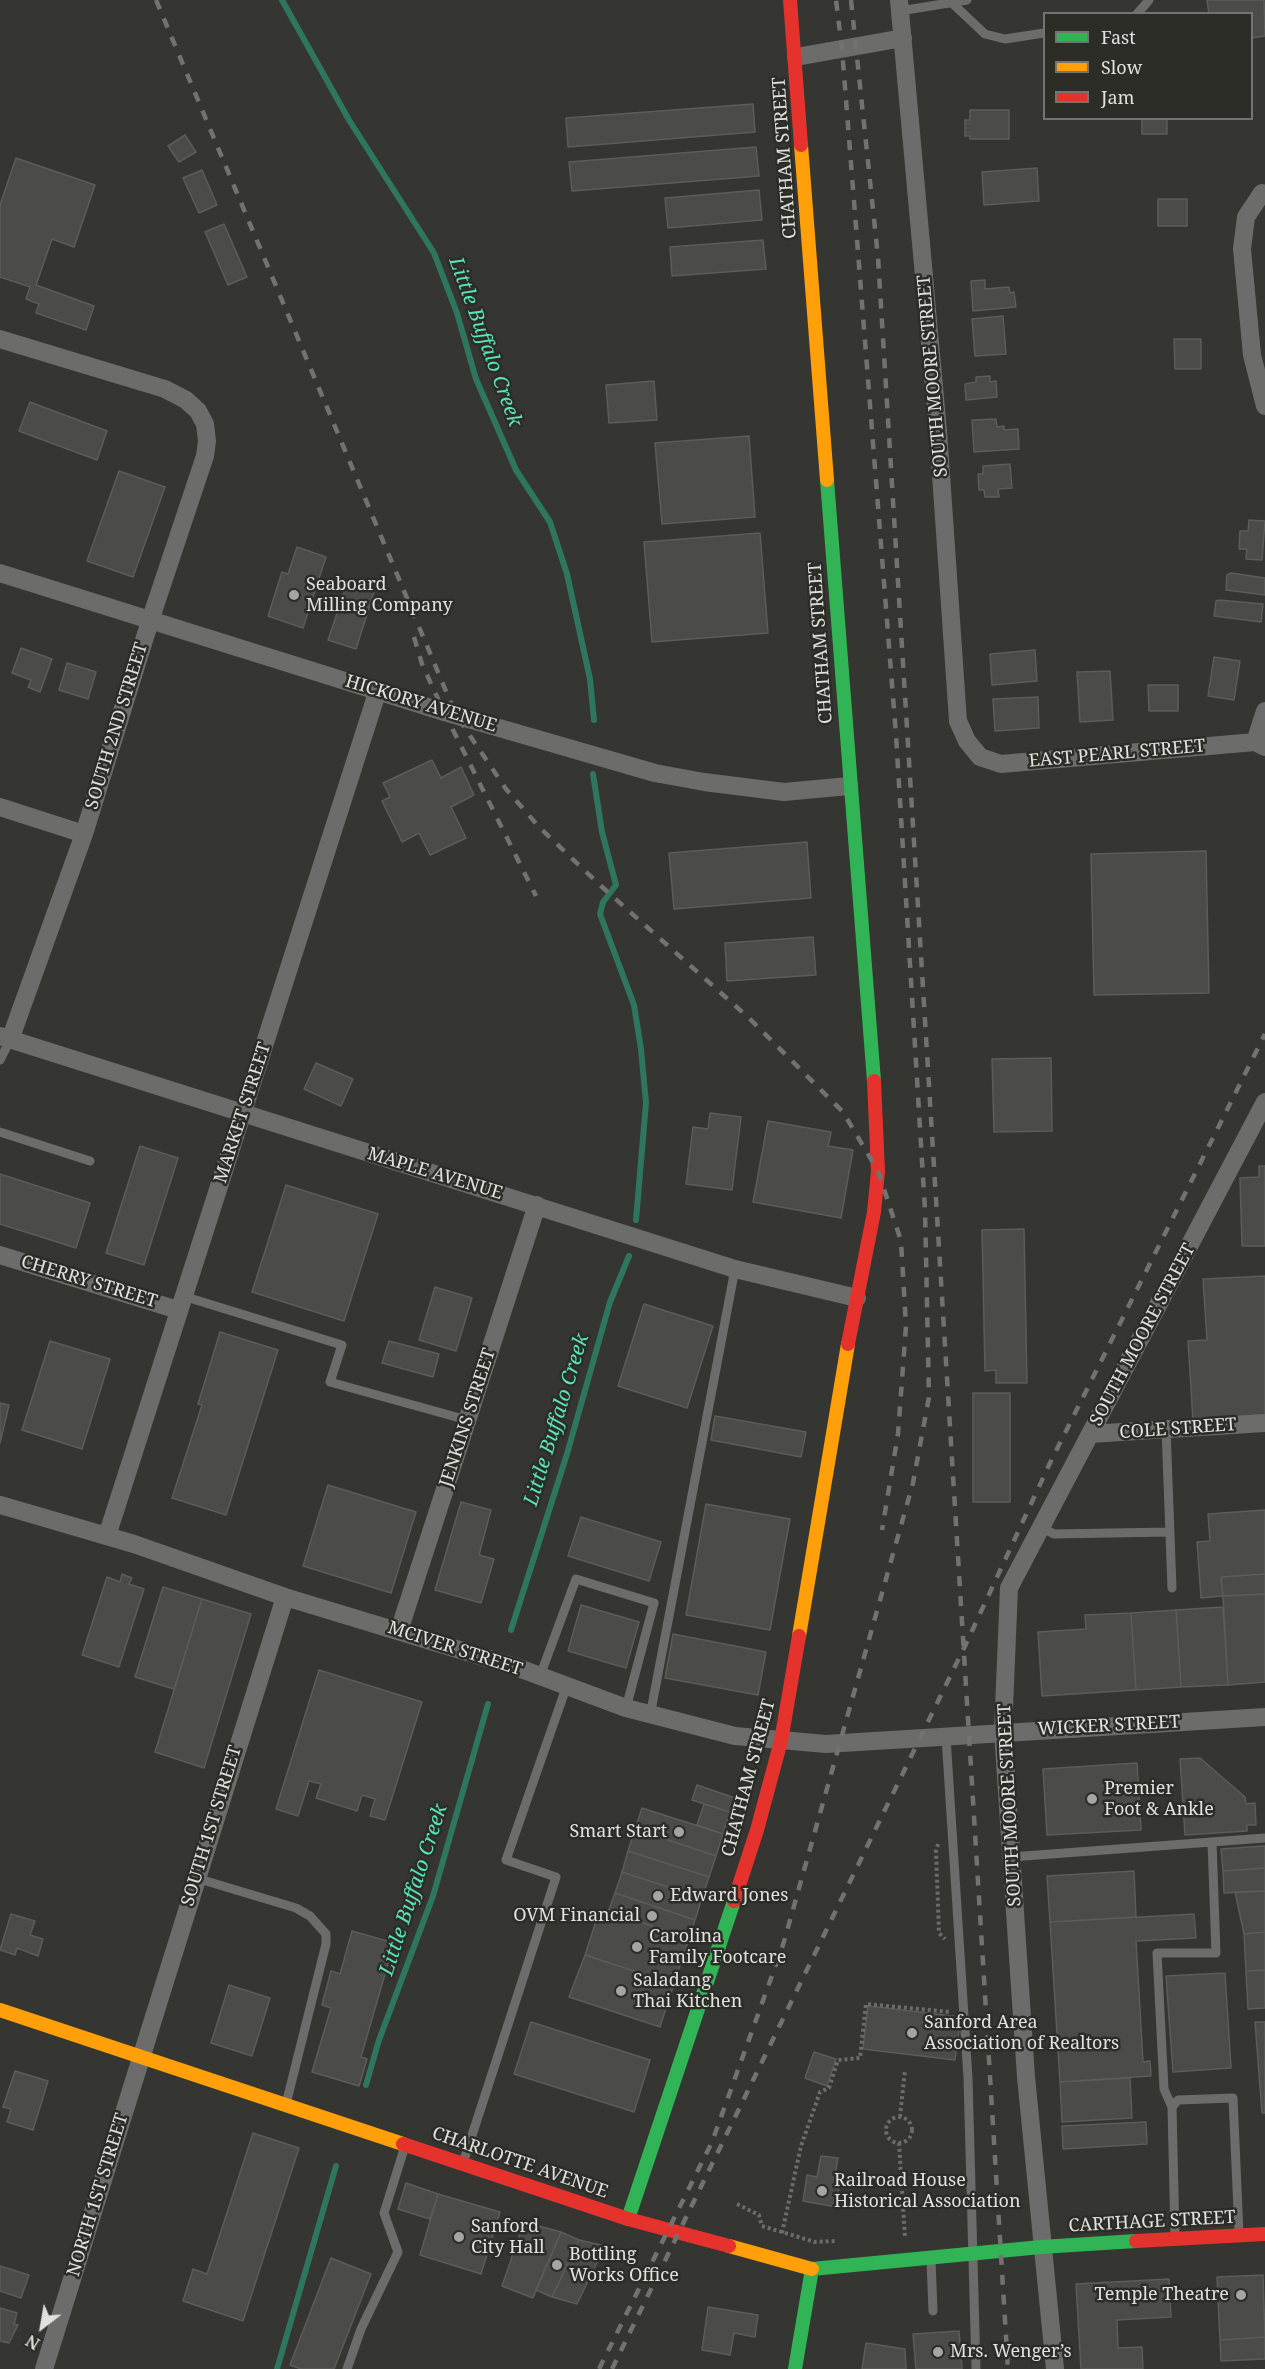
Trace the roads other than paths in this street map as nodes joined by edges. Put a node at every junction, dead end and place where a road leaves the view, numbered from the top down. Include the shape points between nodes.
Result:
1 (790, 0) edge
2 (967, 0) edge
3 (1149, 0) edge
4 (952, 3) junction
5 (900, 6) edge
6 (1139, 12) edge
7 (1043, 33) edge
8 (903, 38) junction
9 (796, 57) junction
10 (1262, 193) dead end
11 (0, 339) edge
12 (1265, 406) edge
13 (0, 573) edge
14 (150, 621) junction
15 (378, 690) junction
16 (1265, 711) edge
17 (1260, 745) edge
18 (973, 749) joint
19 (849, 786) junction
20 (0, 807) edge
21 (84, 834) junction
22 (5, 1038) edge
23 (0, 1060) edge
24 (1265, 1102) edge
25 (243, 1115) junction
26 (0, 1132) edge
27 (90, 1161) dead end
28 (537, 1205) junction
29 (0, 1255) edge
30 (735, 1269) junction
31 (858, 1290) junction
32 (180, 1303) junction
33 (467, 1420) junction
34 (1265, 1423) edge
35 (1166, 1429) junction
36 (1090, 1434) junction
37 (0, 1505) edge
38 (1041, 1527) junction
39 (1170, 1532) junction
40 (107, 1536) junction
41 (1172, 1588) dead end
42 (285, 1597) junction
43 (399, 1630) junction
44 (540, 1676) junction
45 (566, 1688) junction
46 (626, 1708) junction
47 (650, 1716) junction
48 (1265, 1717) edge
49 (1003, 1732) junction
50 (946, 1737) junction
51 (917, 1738) joint
52 (781, 1741) junction
53 (1265, 1838) edge
54 (1212, 1842) junction
55 (1011, 1857) junction
56 (196, 1878) junction
57 (0, 2010) edge
58 (141, 2055) junction
59 (286, 2104) junction
60 (1172, 2108) junction
61 (405, 2144) junction
62 (463, 2163) junction
63 (628, 2219) junction
64 (1265, 2234) edge
65 (1239, 2236) junction
66 (1175, 2238) junction
67 (1041, 2247) junction
68 (974, 2253) junction
69 (930, 2258) junction
70 (812, 2269) junction
71 (933, 2311) dead end
72 (44, 2369) edge
73 (347, 2369) edge
74 (795, 2369) edge
75 (976, 2369) edge
76 (1055, 2369) edge

1 - 9 street, CHATHAM STREET
2 - 4 lane
3 - 6 lane
4 - 5 lane
4 - 7 lane via 985,34 1005,39
5 - 8 street, SOUTH MOORE STREET
8 - 9 street
8 - 18 street, SOUTH MOORE STREET via 938,431 958,721
9 - 19 street, CHATHAM STREET
10 - 12 street via 1246,217 1242,249 1252,355
11 - 14 street, SOUTH 2ND STREET via 165,389 186,400 205,424 205,456
13 - 14 street, HICKORY AVENUE
14 - 15 street, HICKORY AVENUE
14 - 21 street, SOUTH 2ND STREET
15 - 19 street, HICKORY AVENUE via 527,737 704,782 784,792
15 - 25 street, MARKET STREET
16 - 17 street
17 - 18 street, EAST PEARL STREET via 1000,764 980,757
19 - 31 street, CHATHAM STREET via 878,1171
20 - 21 street
21 - 22 street, SOUTH 2ND STREET
22 - 23 lane
22 - 25 street, MAPLE AVENUE
24 - 36 street, SOUTH MOORE STREET
25 - 28 street, MAPLE AVENUE
25 - 32 street, MARKET STREET
26 - 27 lane
28 - 30 street, MAPLE AVENUE
28 - 33 street, JENKINS STREET
29 - 32 street, CHERRY STREET
30 - 31 street, MAPLE AVENUE
30 - 47 lane
31 - 52 street, CHATHAM STREET
32 - 33 lane via 342,1344 330,1382
32 - 40 street, MARKET STREET
33 - 43 street, JENKINS STREET
34 - 35 street, COLE STREET
35 - 36 street, COLE STREET
35 - 39 lane
36 - 38 street, SOUTH MOORE STREET
37 - 40 street, MCIVER STREET
38 - 39 lane via 1054,1534
38 - 49 street, SOUTH MOORE STREET via 1009,1588
39 - 41 lane
40 - 42 street, MCIVER STREET
42 - 43 street, MCIVER STREET
42 - 56 street, SOUTH 1ST STREET
43 - 44 street, MCIVER STREET
44 - 45 street, MCIVER STREET
44 - 46 lane via 576,1579 654,1603
45 - 46 street, MCIVER STREET
45 - 62 lane via 506,1860 556,1877
46 - 47 street, MCIVER STREET
47 - 52 street, MCIVER STREET via 735,1737
48 - 49 street, WICKER STREET
49 - 50 street, WICKER STREET
49 - 55 street, SOUTH MOORE STREET
50 - 51 street, WICKER STREET
50 - 68 lane via 968,2078
51 - 52 street, MCIVER STREET via 809,1744
52 - 63 street, CHATHAM STREET via 757,1830
53 - 54 lane
54 - 55 lane
54 - 60 lane via 1216,1953 1157,1953 1164,2089
55 - 67 street, SOUTH MOORE STREET
56 - 58 street, SOUTH 1ST STREET
56 - 59 lane via 296,1908 310,1916 326,1934
57 - 58 street, CHARLOTTE AVENUE
58 - 59 street, CHARLOTTE AVENUE
58 - 72 street, NORTH 1ST STREET
59 - 61 street, CHARLOTTE AVENUE
60 - 65 lane via 1178,2100 1233,2098
60 - 66 lane
61 - 62 street, CHARLOTTE AVENUE
61 - 73 lane via 384,2213 398,2252
62 - 63 street, CHARLOTTE AVENUE
63 - 70 street, CHARLOTTE AVENUE
64 - 65 street, CARTHAGE STREET
65 - 66 street, CARTHAGE STREET
66 - 67 street, CARTHAGE STREET
67 - 68 street, CHARLOTTE AVENUE
67 - 76 street, SOUTH MOORE STREET
68 - 69 street, CHARLOTTE AVENUE
68 - 75 lane
69 - 70 street, CHARLOTTE AVENUE
69 - 71 lane
70 - 74 street

